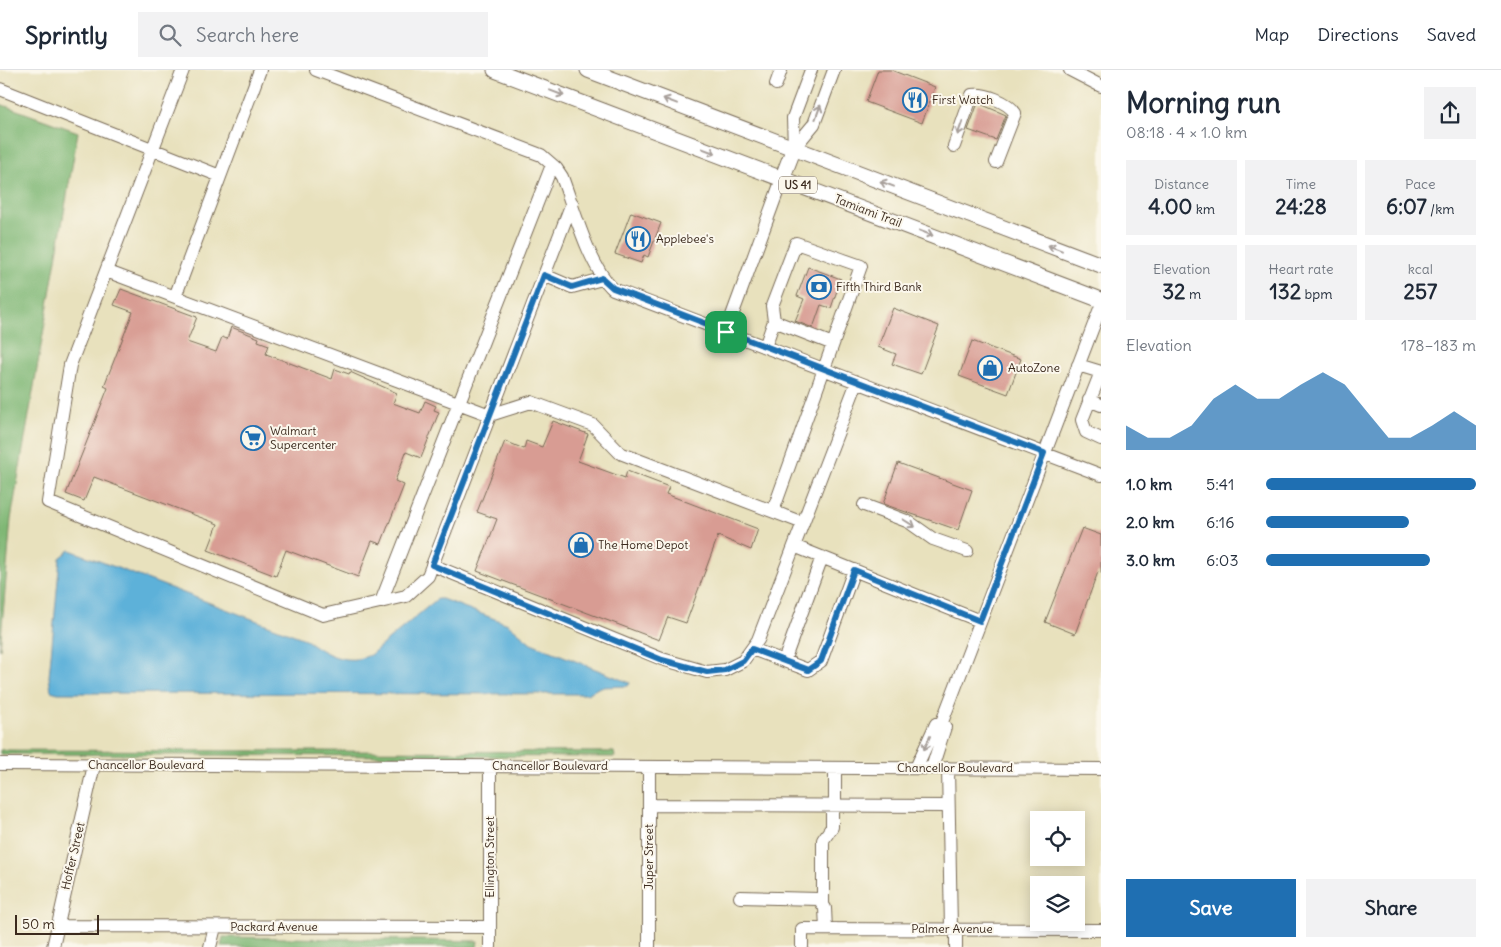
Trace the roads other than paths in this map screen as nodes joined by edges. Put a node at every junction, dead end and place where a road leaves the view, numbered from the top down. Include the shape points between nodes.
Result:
1 (183, 70) edge
2 (260, 70) edge
3 (316, 70) edge
4 (495, 70) edge
5 (588, 70) edge
6 (781, 70) edge
7 (811, 70) edge
8 (834, 70) edge
9 (1070, 70) edge
10 (776, 84) dead end
11 (1101, 86) edge
12 (0, 89) edge
13 (954, 146) dead end
14 (794, 148) junction
15 (153, 150) junction
16 (996, 162) dead end
17 (552, 165) junction
18 (220, 176) junction
19 (782, 179) junction
20 (572, 203) junction
21 (1101, 265) edge
22 (106, 271) junction
23 (544, 275) junction
24 (602, 278) junction
25 (1049, 280) junction
26 (1101, 291) edge
27 (174, 296) junction
28 (1101, 300) edge
29 (1101, 306) edge
30 (774, 320) junction
31 (726, 332) junction
32 (833, 344) junction
33 (765, 347) junction
34 (1078, 365) junction
35 (824, 369) junction
36 (857, 382) junction
37 (1095, 402) edge
38 (459, 403) junction
39 (490, 415) junction
40 (1101, 439) edge
41 (1044, 453) junction
42 (1101, 475) edge
43 (864, 505) dead end
44 (773, 511) junction
45 (803, 523) junction
46 (794, 546) junction
47 (967, 551) dead end
48 (822, 557) junction
49 (432, 565) junction
50 (854, 570) junction
51 (381, 602) junction
52 (980, 621) junction
53 (752, 649) junction
54 (784, 661) junction
55 (942, 722) junction
56 (0, 764) edge
57 (94, 765) junction
58 (490, 766) junction
59 (649, 767) junction
60 (835, 768) junction
61 (916, 768) junction
62 (932, 768) junction
63 (948, 768) junction
64 (1101, 768) edge
65 (649, 805) junction
66 (834, 806) junction
67 (948, 806) junction
68 (740, 897) dead end
69 (823, 903) junction
70 (58, 926) junction
71 (215, 927) junction
72 (490, 928) junction
73 (826, 929) junction
74 (953, 929) junction
75 (1101, 930) edge
76 (53, 947) edge
77 (210, 947) edge
78 (490, 947) edge
79 (648, 947) edge
80 (802, 947) edge
81 (956, 947) edge

1 - 15 street
2 - 18 street
3 - 17 street via 541,155
4 -> 19 main road, Tamiami Trail / US 41
14 -> 5 main road, US 41
6 - 10 street
7 - 14 street via 793,118
14 -> 8 street via 814,124
9 - 11 street
12 - 15 street
16 -> 13 street via 1015,113 1010,106 979,94 972,95
14 - 19 main road
21 -> 14 main road, US 41
15 - 18 street
15 - 22 street
17 - 20 street via 562,177
17 - 38 street
18 - 27 street
19 -> 25 main road, Tamiami Trail / US 41
19 - 31 street
20 - 23 street
20 - 24 street
22 - 27 street
22 - 51 street via 70,365 48,502 323,615
23 - 24 street via 572,287
23 - 39 street
24 - 31 street via 613,288
25 - 26 main road
25 - 28 main road, Tamiami Trail / US 41
27 - 38 street
29 - 34 street
30 - 32 street
30 - 32 street via 772,306 796,243 861,266
30 - 33 street
31 - 33 street
32 - 35 street
33 - 35 street
34 - 37 street via 1101,372
34 - 41 street
35 - 36 street
35 - 44 street
36 - 41 street
36 - 45 street
37 - 40 street via 1082,420 1083,428
38 - 39 street
38 - 51 street
39 - 44 street via 531,402 593,426 620,453
39 - 49 street
41 - 42 street
41 - 52 street
43 -> 47 street via 909,522 926,536
44 - 45 street
45 - 46 street
46 - 48 street
46 - 53 street
48 - 50 street
48 - 54 street
49 - 51 street via 428,576 406,596
49 - 53 street via 662,660 707,672 725,670 743,661
50 - 52 street
50 - 54 street via 821,661 808,670
52 - 55 street
53 - 54 street
55 -> 61 street via 936,724
55 - 62 street via 945,727
56 - 57 street, Chancellor Boulevard
57 - 58 street, Chancellor Boulevard
57 - 70 street, Hoffer Street
58 - 59 street, Chancellor Boulevard
58 - 72 street, Ellington Street
59 - 60 street, Chancellor Boulevard
59 - 65 street, Juper Street
60 - 61 street, Chancellor Boulevard
60 - 66 street
61 - 62 street, Chancellor Boulevard
62 - 63 street, Chancellor Boulevard
63 - 64 street, Chancellor Boulevard
63 - 67 street
65 - 66 street
65 - 79 street, Juper Street
66 - 67 street
66 - 69 street via 832,827 823,840
67 - 74 street
68 - 69 street via 819,899
69 - 73 street
70 - 71 street, Packard Avenue
70 - 76 street, Hoffer Street
71 - 72 street, Packard Avenue
71 - 77 street
72 - 78 street, Ellington Street
73 - 74 street, Palmer Avenue
73 - 80 street, Palmer Avenue via 802,929
74 - 75 street, Palmer Avenue
74 - 81 street

